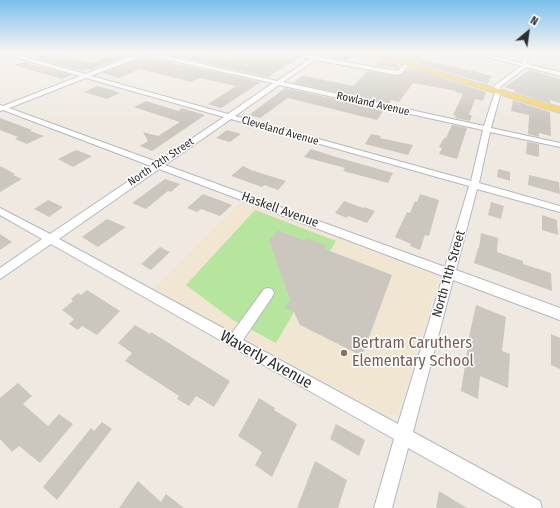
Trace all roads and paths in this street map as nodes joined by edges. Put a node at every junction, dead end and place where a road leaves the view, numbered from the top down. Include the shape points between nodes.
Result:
1 (86, 76) joint
2 (246, 76) edge
3 (288, 76) edge
4 (445, 76) edge
5 (510, 76) edge
6 (277, 83) junction
7 (498, 92) junction
8 (1, 108) edge
9 (560, 110) edge
10 (228, 117) junction
11 (487, 129) junction
12 (560, 145) edge
13 (158, 164) junction
14 (474, 185) junction
15 (560, 209) edge
16 (0, 211) edge
17 (50, 239) junction
18 (449, 272) junction
19 (0, 274) edge
20 (268, 293) dead end
21 (560, 314) edge
22 (234, 342) junction
23 (404, 436) junction
24 (384, 508) edge
25 (533, 508) edge

1 - 8 street
1 - 10 street, Cleveland Avenue
2 - 6 street, Rowland Avenue
3 - 6 street, North 12th Street
4 - 7 main road
5 - 7 street, North 11th Street via 497,86
6 - 10 street, North 12th Street
6 - 11 street, Rowland Avenue
7 - 9 main road
7 - 11 street, North 11th Street
8 - 13 street, Haskell Avenue
10 - 13 street, North 12th Street
10 - 14 street, Cleveland Avenue
11 - 12 street, Rowland Avenue
11 - 14 street, North 11th Street
13 - 17 street, North 12th Street
13 - 18 street, Haskell Avenue
14 - 15 street, Cleveland Avenue
14 - 18 street, North 11th Street
16 - 17 street, Waverly Avenue
17 - 19 street, North 12th Street
17 - 22 street, Waverly Avenue
18 - 21 street, Haskell Avenue
18 - 23 street, North 11th Street
20 - 22 street
22 - 23 street, Waverly Avenue
23 - 24 street, North 11th Street
23 - 25 street, Waverly Avenue

